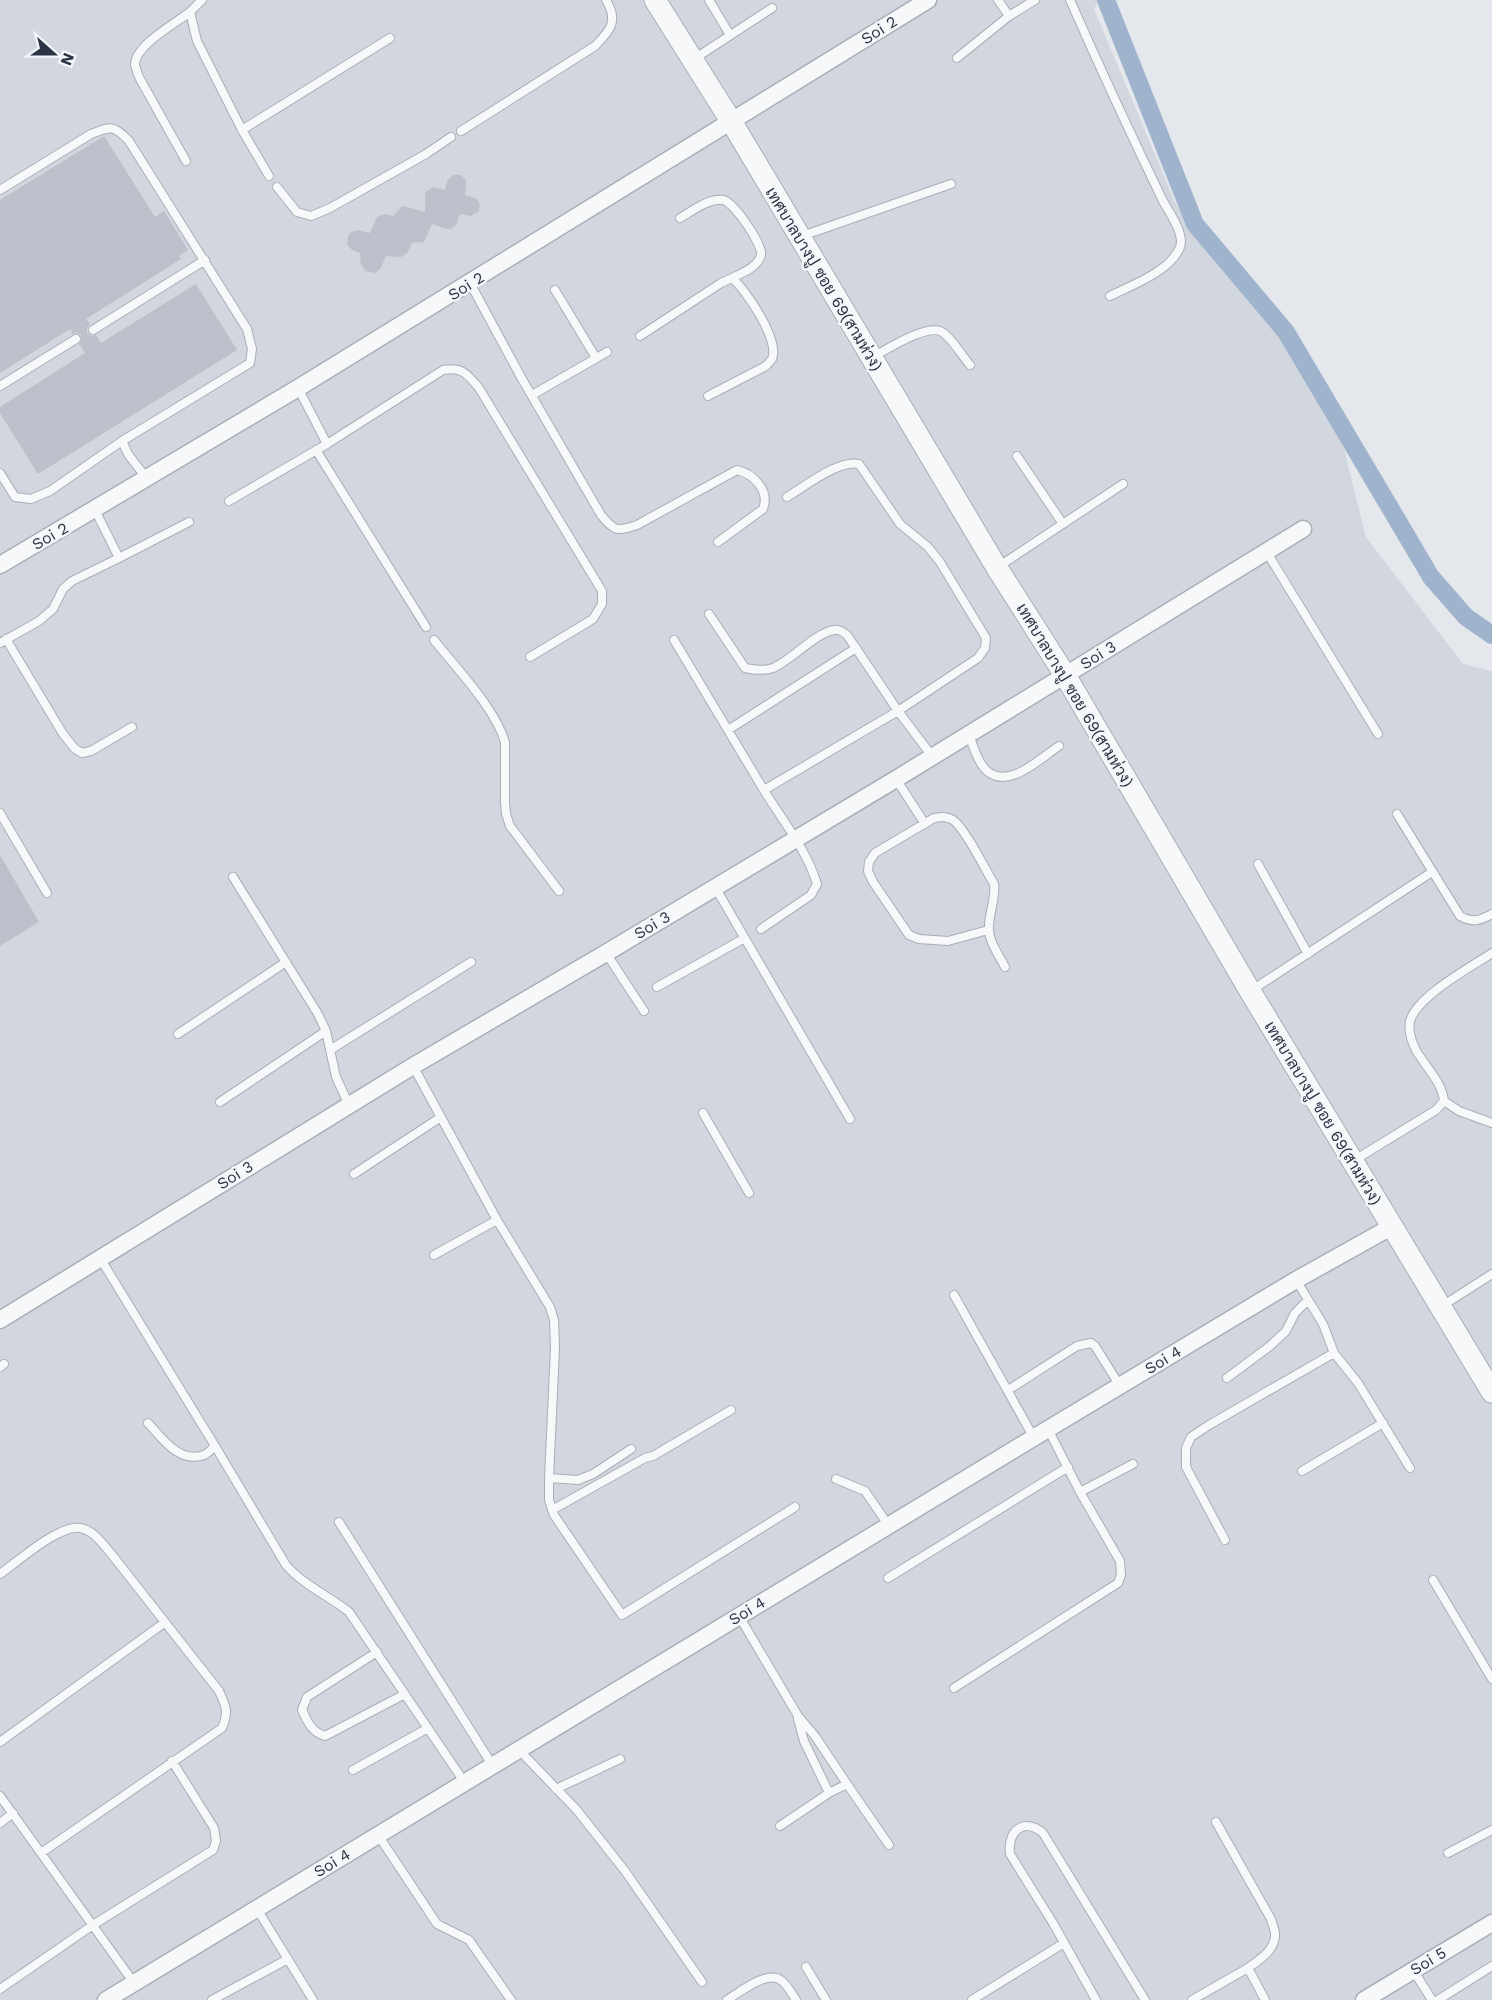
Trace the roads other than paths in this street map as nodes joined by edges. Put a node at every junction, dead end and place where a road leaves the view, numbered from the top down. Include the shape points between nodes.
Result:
1 (202, 0) edge
2 (606, 0) edge
3 (655, 0) edge
4 (709, 0) edge
5 (928, 0) edge
6 (998, 0) edge
7 (1035, 0) edge
8 (1070, 0) edge
9 (772, 8) dead end
10 (190, 12) junction
11 (1009, 16) junction
12 (730, 35) junction
13 (390, 38) dead end
14 (957, 58) dead end
15 (691, 61) junction
16 (731, 121) junction
17 (242, 130) junction
18 (461, 130) dead end
19 (451, 137) dead end
20 (186, 161) dead end
21 (269, 176) dead end
22 (951, 184) dead end
23 (277, 187) dead end
24 (0, 190) edge
25 (680, 218) dead end
26 (798, 237) junction
27 (205, 260) junction
28 (732, 278) junction
29 (470, 283) junction
30 (555, 290) dead end
31 (1110, 296) dead end
32 (93, 330) dead end
33 (640, 336) dead end
34 (76, 339) dead end
35 (607, 352) dead end
36 (596, 358) junction
37 (871, 358) junction
38 (970, 365) dead end
39 (0, 386) edge
40 (298, 388) junction
41 (532, 395) junction
42 (708, 396) dead end
43 (122, 441) junction
44 (327, 444) junction
45 (316, 450) junction
46 (1017, 456) dead end
47 (0, 473) edge
48 (147, 479) junction
49 (1123, 484) dead end
50 (787, 497) dead end
51 (229, 501) dead end
52 (96, 510) junction
53 (189, 522) dead end
54 (1063, 524) junction
55 (1303, 529) dead end
56 (718, 542) dead end
57 (1266, 551) junction
58 (119, 558) junction
59 (1, 562) edge
60 (997, 568) junction
61 (710, 614) dead end
62 (426, 627) dead end
63 (434, 640) dead end
64 (674, 640) dead end
65 (3, 641) edge
66 (856, 648) junction
67 (530, 657) dead end
68 (1065, 675) junction
69 (898, 711) junction
70 (132, 727) dead end
71 (728, 730) junction
72 (969, 735) junction
73 (1378, 735) dead end
74 (1059, 746) dead end
75 (932, 756) junction
76 (896, 779) junction
77 (764, 790) junction
78 (0, 813) edge
79 (1397, 814) dead end
80 (925, 824) junction
81 (796, 839) junction
82 (1258, 864) dead end
83 (1432, 872) junction
84 (233, 877) dead end
85 (715, 887) junction
86 (559, 891) dead end
87 (47, 893) dead end
88 (1492, 914) edge
89 (761, 929) dead end
90 (988, 930) junction
91 (743, 939) junction
92 (606, 953) junction
93 (1492, 953) edge
94 (1308, 954) junction
95 (286, 962) junction
96 (471, 962) dead end
97 (1005, 967) dead end
98 (657, 987) dead end
99 (1250, 991) junction
100 (644, 1011) dead end
101 (326, 1032) junction
102 (178, 1034) dead end
103 (330, 1050) junction
104 (413, 1066) junction
105 (1444, 1101) junction
106 (220, 1102) dead end
107 (349, 1105) junction
108 (703, 1113) dead end
109 (441, 1117) junction
110 (850, 1119) dead end
111 (1492, 1123) edge
112 (1352, 1161) junction
113 (354, 1174) dead end
114 (749, 1193) dead end
115 (497, 1220) junction
116 (1391, 1227) junction
117 (434, 1255) dead end
118 (100, 1258) junction
119 (1492, 1274) edge
120 (1296, 1280) junction
121 (954, 1295) dead end
122 (1308, 1300) junction
123 (1440, 1307) junction
124 (0, 1320) edge
125 (1334, 1353) junction
126 (1227, 1378) dead end
127 (1120, 1386) junction
128 (1008, 1390) junction
129 (1492, 1392) edge
130 (732, 1410) dead end
131 (148, 1423) dead end
132 (1383, 1423) junction
133 (1041, 1434) junction
134 (215, 1446) junction
135 (631, 1449) dead end
136 (1133, 1464) dead end
137 (1068, 1467) junction
138 (1410, 1468) dead end
139 (1302, 1471) dead end
140 (549, 1478) junction
141 (837, 1479) dead end
142 (1080, 1492) junction
143 (795, 1507) dead end
144 (552, 1510) junction
145 (339, 1522) dead end
146 (889, 1526) junction
147 (1225, 1540) dead end
148 (0, 1574) edge
149 (888, 1578) dead end
150 (1433, 1580) dead end
151 (739, 1616) junction
152 (164, 1623) junction
153 (377, 1652) junction
154 (1492, 1679) edge
155 (954, 1688) dead end
156 (405, 1694) junction
157 (798, 1716) junction
158 (428, 1728) junction
159 (0, 1742) edge
160 (519, 1750) junction
161 (620, 1759) dead end
162 (172, 1761) junction
163 (493, 1766) junction
164 (353, 1770) dead end
165 (465, 1783) junction
166 (846, 1784) junction
167 (556, 1789) junction
168 (829, 1793) junction
169 (0, 1796) edge
170 (12, 1814) junction
171 (1216, 1822) dead end
172 (0, 1823) edge
173 (780, 1826) dead end
174 (1492, 1830) edge
175 (378, 1835) junction
176 (889, 1845) dead end
177 (41, 1853) junction
178 (1448, 1853) dead end
179 (257, 1909) junction
180 (1492, 1923) edge
181 (93, 1925) junction
182 (1064, 1943) junction
183 (288, 1959) junction
184 (806, 1967) dead end
185 (1248, 1968) junction
186 (1413, 1970) junction
187 (1490, 1971) edge
188 (702, 1982) dead end
189 (134, 1983) junction
190 (0, 1989) edge
191 (106, 2000) edge
192 (212, 2000) edge
193 (312, 2000) edge
194 (511, 2000) edge
195 (727, 2000) edge
196 (796, 2000) edge
197 (826, 2000) edge
198 (972, 2000) edge
199 (1096, 2000) edge
200 (1146, 2000) edge
201 (1192, 2000) edge
202 (1265, 2000) edge
203 (1364, 2000) edge
204 (1432, 2000) edge
205 (1438, 2000) edge

1 - 10 lane
2 - 18 lane via 612,20 609,32 595,46
3 - 15 street, เทศบาลบางปู ซอย 69(สามห่วง)
4 - 12 lane
5 - 16 street, Soi 2
6 - 11 lane
7 - 11 lane
8 - 31 lane via 1182,244 1166,267
9 - 12 lane
10 - 17 lane via 197,41
10 - 20 lane via 149,42 139,52 135,64
11 - 14 lane
12 - 15 lane
13 - 17 lane
15 - 16 street, เทศบาลบางปู ซอย 69(สามห่วง)
16 - 26 street, เทศบาลบางปู ซอย 69(สามห่วง)
16 - 29 street, Soi 2
17 - 21 lane
19 - 23 lane via 311,216 297,212
22 - 26 lane
24 - 27 lane via 91,134 107,127 118,130 129,141
25 - 28 lane via 720,200 736,209 760,246 760,256 755,265
26 - 37 street, เทศบาลบางปู ซอย 69(สามห่วง)
27 - 32 lane
27 - 43 lane via 247,329 252,350 250,363
28 - 33 lane
28 - 42 lane via 750,297 770,338 772,359 766,366
29 - 40 street, Soi 2
29 - 41 lane
30 - 36 lane
34 - 39 lane
35 - 36 lane
36 - 41 lane
37 - 38 lane via 934,329 944,333
37 - 60 street, เทศบาลบางปู ซอย 69(สามห่วง)
40 - 44 lane
40 - 48 street, Soi 2
41 - 56 lane via 612,528 623,530 637,525 737,470 754,477 765,495 763,509
43 - 47 lane via 50,491 31,499 15,497
43 - 48 lane
44 - 45 lane
44 - 67 lane via 443,370 466,372 602,591 602,604 593,619
45 - 51 lane
45 - 62 lane
46 - 54 lane
48 - 52 street, Soi 2
49 - 54 lane
50 - 69 lane via 837,467 851,462 859,464 900,524 940,562 986,638 978,658
52 - 58 lane
52 - 59 street, Soi 2
53 - 58 lane
54 - 60 lane
55 - 57 street, Soi 3
57 - 68 street, Soi 3
57 - 73 lane
58 - 65 lane via 72,581 53,609
60 - 68 street, เทศบาลบางปู ซอย 69(สามห่วง)
61 - 66 lane via 745,668 773,668 834,630 841,630
63 - 86 lane via 502,732 506,814
64 - 71 lane
65 - 70 lane via 75,749 82,753 91,751
66 - 69 lane
66 - 71 lane
68 - 72 street, Soi 3
68 - 99 street, เทศบาลบางปู ซอย 69(สามห่วง)
69 - 75 lane
69 - 77 lane
71 - 77 lane
72 - 74 lane via 984,769 1004,778 1014,776
72 - 75 street, Soi 3
75 - 76 street, Soi 3
76 - 80 lane
76 - 81 street, Soi 3
77 - 81 lane
78 - 87 lane
79 - 83 lane
80 - 90 lane via 943,816 952,819 994,884
80 - 90 lane via 875,853 868,871 873,882 909,935 948,940
81 - 85 street, Soi 3
81 - 89 lane via 817,884 812,895
82 - 94 lane
83 - 88 lane via 1460,916 1478,921
83 - 94 lane
84 - 95 lane
85 - 91 lane
85 - 92 street, Soi 3
90 - 97 lane
91 - 98 lane
91 - 110 lane
92 - 100 lane
92 - 104 street, Soi 3
93 - 105 lane via 1439,987 1410,1022 1416,1050 1443,1092
94 - 99 lane
95 - 101 lane
95 - 102 lane
96 - 103 lane
99 - 112 street, เทศบาลบางปู ซอย 69(สามห่วง)
101 - 103 lane
101 - 106 lane
103 - 107 lane via 336,1077
104 - 107 street, Soi 3
104 - 109 lane
105 - 111 lane
105 - 112 lane via 1436,1110
107 - 118 street, Soi 3
108 - 114 lane
109 - 113 lane
109 - 115 lane
112 - 116 street, เทศบาลบางปู ซอย 69(สามห่วง)
115 - 117 lane
115 - 140 lane via 554,1320
116 - 120 street, Soi 4
116 - 123 street, เทศบาลบางปู ซอย 69(สามห่วง)
118 - 124 street, Soi 3
118 - 134 lane
119 - 123 lane
120 - 122 lane
120 - 127 street, Soi 4
121 - 128 lane
122 - 125 lane
122 - 126 lane via 1295,1313 1286,1331
123 - 129 street, เทศบาลบางปู ซอย 69(สามห่วง)
125 - 132 lane
125 - 147 lane via 1191,1437 1186,1448 1186,1467
127 - 128 lane via 1095,1346 1084,1343
127 - 133 street, Soi 4
128 - 133 lane
130 - 144 lane
131 - 134 lane via 172,1450 187,1456 204,1455
132 - 138 lane
132 - 139 lane
133 - 137 lane
133 - 146 street, Soi 4
134 - 153 lane via 295,1576 350,1612
135 - 140 lane via 578,1480
136 - 142 lane
137 - 142 lane
137 - 149 lane
140 - 144 lane
141 - 146 lane via 865,1491
142 - 155 lane via 1120,1561 1118,1583
143 - 144 lane via 622,1615
145 - 163 lane
146 - 151 street, Soi 4
148 - 152 lane via 68,1528 80,1528 92,1532 109,1551
150 - 154 lane
151 - 157 lane
151 - 160 street, Soi 4
152 - 159 lane
152 - 162 lane via 219,1691 227,1715 222,1728
153 - 156 lane
153 - 156 lane via 307,1697 302,1710 307,1721 316,1733 326,1736
156 - 158 lane
157 - 166 lane
157 - 168 lane via 804,1742
158 - 164 lane
158 - 165 lane
160 - 163 street, Soi 4
160 - 167 lane
161 - 167 lane
162 - 177 lane
162 - 181 lane via 214,1828 213,1850
163 - 165 street, Soi 4
165 - 175 street, Soi 4
166 - 168 lane
166 - 176 lane
167 - 188 lane via 625,1870
168 - 173 lane
169 - 170 lane
170 - 172 lane
170 - 177 lane
171 - 185 lane via 1271,1919 1276,1935 1265,1956
174 - 178 lane
175 - 179 street, Soi 4
175 - 194 lane via 437,1924 469,1940
177 - 181 lane
179 - 183 lane
179 - 189 street, Soi 4
180 - 186 street, Soi 5
181 - 189 lane
181 - 190 lane
182 - 198 lane
182 - 199 lane
182 - 200 lane via 1010,1854 1011,1835 1022,1827 1037,1827 1043,1833
183 - 192 lane
183 - 193 lane
184 - 197 lane
185 - 201 lane
185 - 202 lane
186 - 203 street, Soi 5
186 - 204 lane
187 - 205 lane
189 - 191 street, Soi 4
195 - 196 lane via 763,1978 774,1977 782,1980

